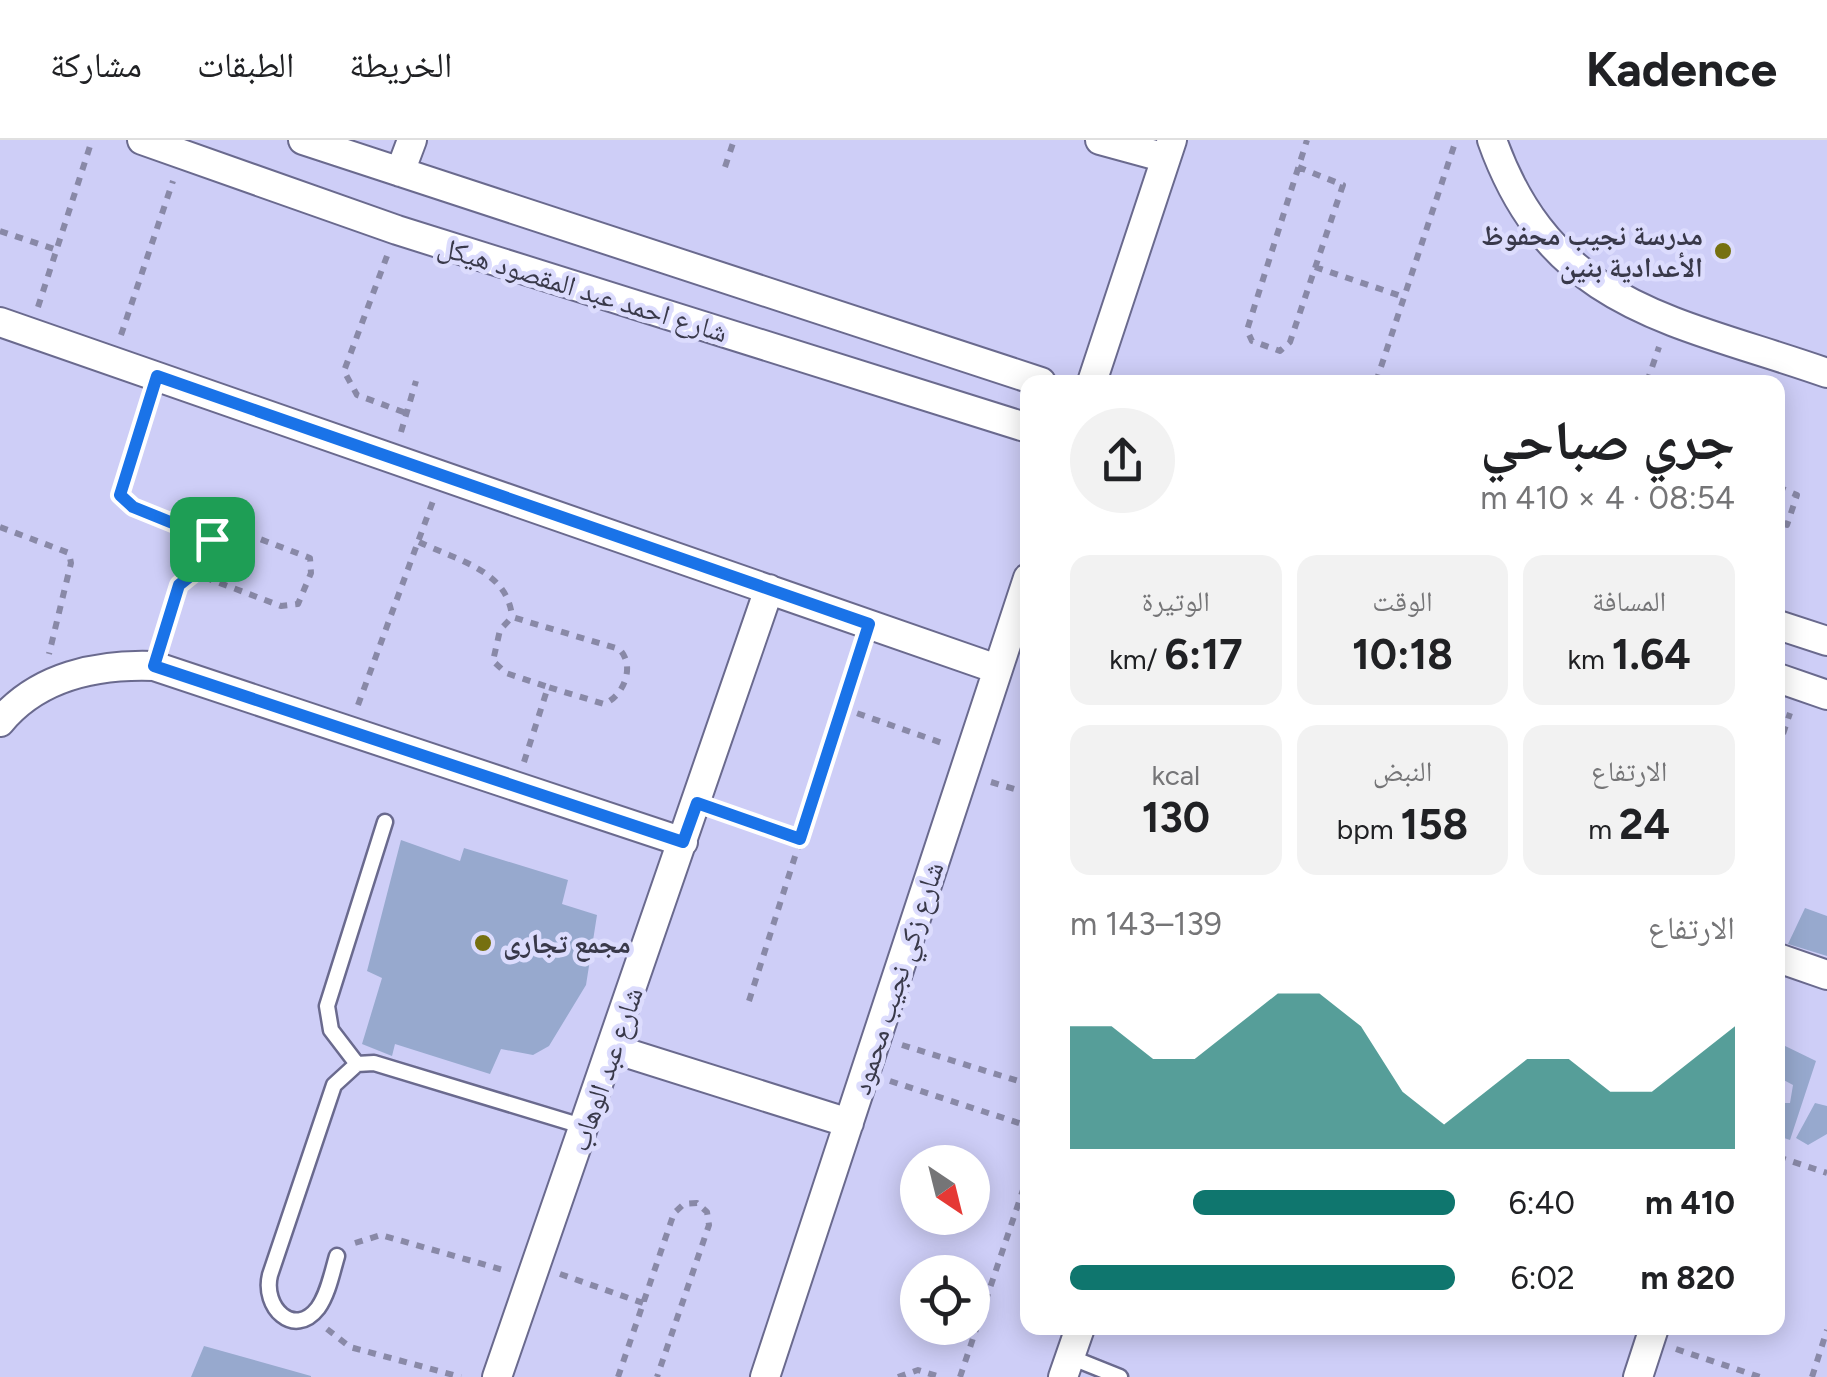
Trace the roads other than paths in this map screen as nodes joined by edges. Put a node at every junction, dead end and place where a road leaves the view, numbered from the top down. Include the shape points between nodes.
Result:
1 (142, 140) edge
2 (303, 140) edge
3 (412, 140) edge
4 (1100, 140) edge
5 (1492, 140) edge
6 (1169, 149) edge
7 (400, 172) junction
8 (0, 322) edge
9 (1827, 373) edge
10 (1020, 375) edge
11 (1094, 375) edge
12 (1020, 425) edge
13 (769, 589) junction
14 (1020, 602) edge
15 (1785, 627) edge
16 (1827, 641) edge
17 (998, 669) junction
18 (1785, 680) edge
19 (1827, 694) edge
20 (0, 722) edge
21 (385, 822) dead end
22 (683, 842) junction
23 (1785, 962) edge
24 (1827, 975) edge
25 (614, 1049) junction
26 (357, 1064) junction
27 (849, 1124) junction
28 (586, 1128) junction
29 (337, 1256) road end
30 (1077, 1335) edge
31 (1652, 1335) edge
32 (1066, 1367) edge
33 (497, 1377) edge
34 (765, 1377) edge
35 (1120, 1377) edge
36 (1638, 1377) edge

1 - 12 street, شارع احمد عبد المقصود هيكل via 396,230
2 - 7 street, شارع احمد عبد المقصود هيكل
3 - 7 street
4 - 6 street
5 - 9 street via 1535,227 1604,290
6 - 11 street
7 - 10 street, شارع احمد عبد المقصود هيكل
8 - 13 street
13 - 17 street
13 - 22 street, شارع عبد الوهاب
14 - 17 street, شارع زكي نجيب محمود
15 - 16 street
17 - 27 street, شارع زكي نجيب محمود
18 - 19 street
20 - 22 street via 40,689 77,672 154,666
21 - 26 lane via 327,1006 331,1030
22 - 25 street, شارع عبد الوهاب
23 - 24 street
25 - 27 street
25 - 28 street, شارع عبد الوهاب
26 - 28 lane via 374,1063
26 - 29 lane via 334,1084 266,1292 273,1308 304,1319 316,1310
27 - 34 street, شارع زكي نجيب محمود
28 - 33 street, شارع عبد الوهاب
30 - 32 street
31 - 36 street
32 - 35 lane

